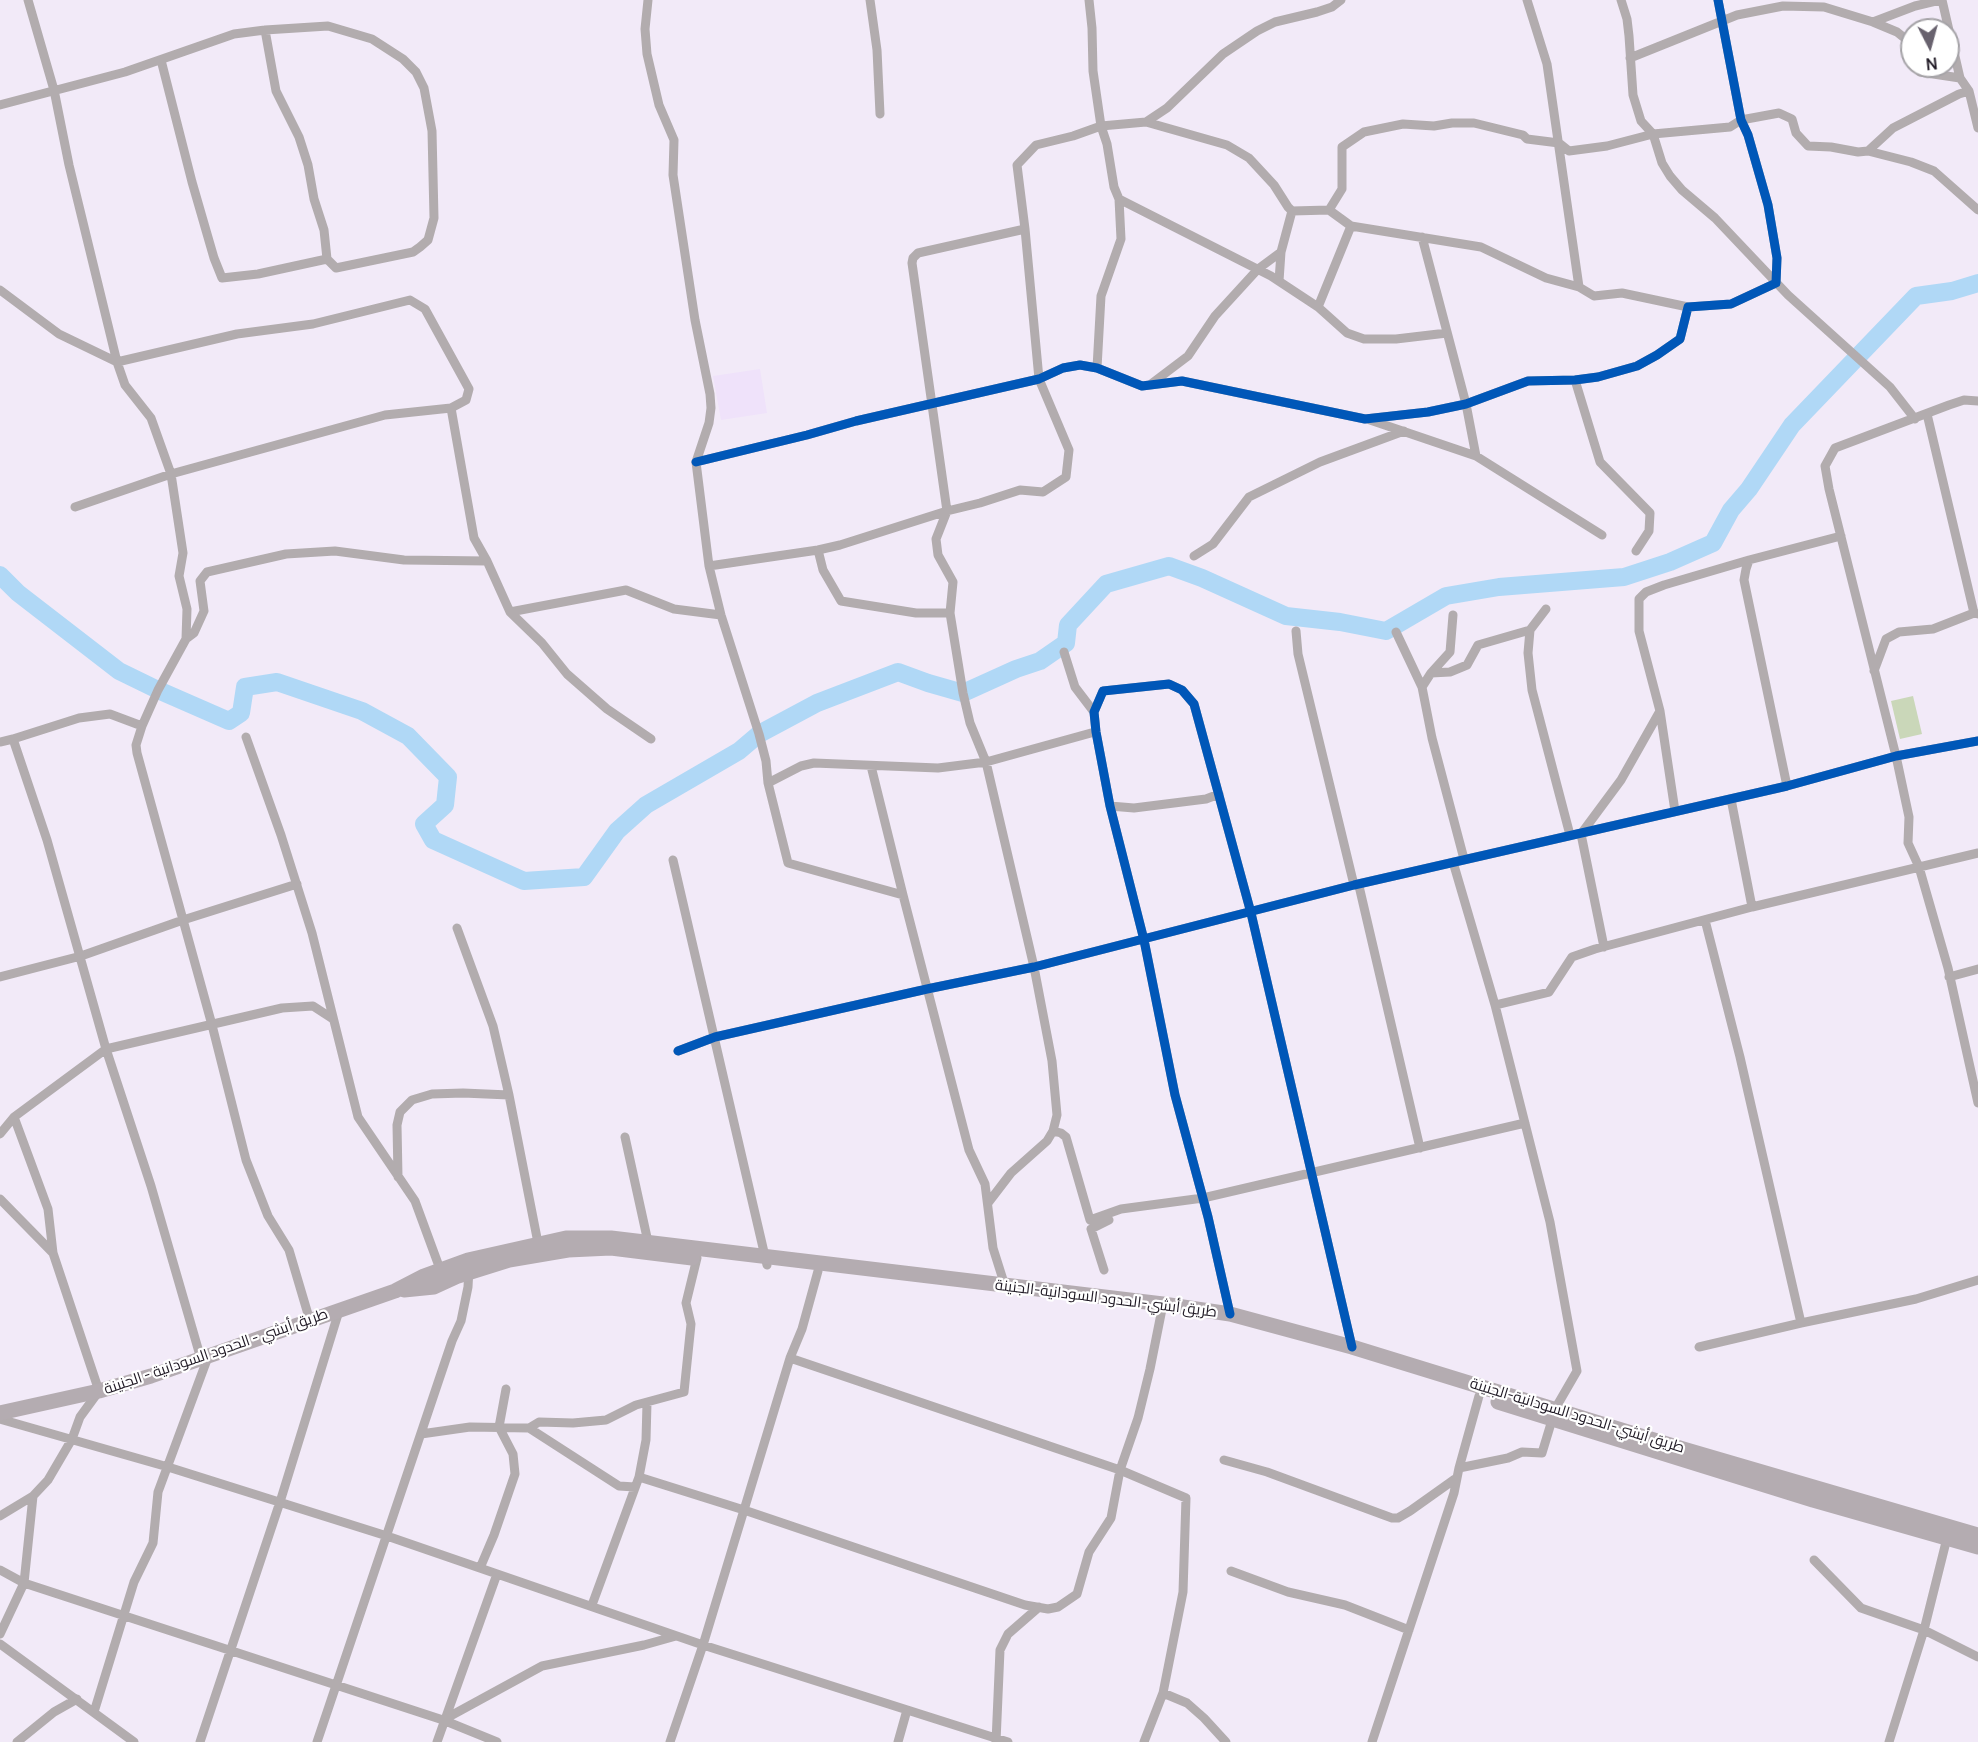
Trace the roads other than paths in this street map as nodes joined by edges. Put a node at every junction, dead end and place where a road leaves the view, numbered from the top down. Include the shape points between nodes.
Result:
1 (28, 0) edge
2 (648, 0) edge
3 (870, 0) edge
4 (1089, 0) edge
5 (1341, 0) edge
6 (1527, 0) edge
7 (1621, 0) edge
8 (1718, 0) edge
9 (1941, 0) edge
10 (1945, 18) edge
11 (1721, 22) junction
12 (1873, 22) junction
13 (265, 30) junction
14 (1900, 34) edge
15 (1630, 58) junction
16 (161, 60) junction
17 (1960, 78) edge
18 (54, 90) junction
19 (1969, 91) junction
20 (1975, 102) edge
21 (0, 105) edge
22 (880, 114) dead end
23 (1741, 120) junction
24 (1146, 122) junction
25 (1101, 126) junction
26 (1978, 128) edge
27 (1653, 134) junction
28 (1559, 143) junction
29 (1868, 151) junction
30 (1119, 199) junction
31 (1329, 210) junction
32 (1978, 210) edge
33 (1293, 211) junction
34 (1351, 226) junction
35 (1025, 229) junction
36 (1422, 237) junction
37 (1281, 252) junction
38 (327, 259) junction
39 (1258, 269) junction
40 (1280, 281) junction
41 (1776, 283) junction
42 (1579, 287) junction
43 (0, 290) edge
44 (1318, 307) junction
45 (1688, 307) junction
46 (1447, 333) junction
47 (117, 362) junction
48 (1097, 368) junction
49 (1039, 380) junction
50 (1575, 381) junction
51 (1149, 386) junction
52 (1978, 401) edge
53 (933, 404) junction
54 (1466, 404) junction
55 (451, 408) junction
56 (1928, 414) junction
57 (1365, 419) junction
58 (1915, 419) junction
59 (1404, 431) junction
60 (1476, 456) junction
61 (696, 462) junction
62 (171, 474) junction
63 (75, 507) dead end
64 (947, 511) junction
65 (1602, 536) dead end
66 (1841, 537) junction
67 (818, 550) junction
68 (1636, 551) dead end
69 (1194, 556) dead end
70 (1749, 560) junction
71 (487, 561) junction
72 (709, 566) junction
73 (1546, 609) dead end
74 (510, 612) junction
75 (950, 613) junction
76 (1976, 613) edge
77 (722, 615) junction
78 (1453, 615) dead end
79 (1530, 630) junction
80 (1296, 631) dead end
81 (1396, 632) dead end
82 (186, 639) junction
83 (1064, 652) dead end
84 (1874, 671) junction
85 (1431, 673) junction
86 (1422, 687) junction
87 (1660, 711) junction
88 (1094, 712) junction
89 (142, 726) junction
90 (1090, 733) dead end
91 (246, 737) dead end
92 (13, 739) junction
93 (651, 739) dead end
94 (1978, 741) edge
95 (0, 742) edge
96 (1896, 756) junction
97 (986, 762) junction
98 (871, 766) junction
99 (768, 783) junction
100 (1787, 786) junction
101 (1219, 794) junction
102 (1731, 799) junction
103 (1110, 806) junction
104 (1675, 812) junction
105 (1581, 834) junction
106 (1570, 835) junction
107 (1978, 853) edge
108 (673, 860) dead end
109 (1464, 860) junction
110 (1453, 862) junction
111 (1919, 867) junction
112 (297, 884) junction
113 (1357, 885) junction
114 (903, 895) junction
115 (1752, 907) junction
116 (1251, 913) junction
117 (183, 920) junction
118 (1705, 920) junction
119 (456, 927) dead end
120 (1144, 940) junction
121 (1604, 947) junction
122 (81, 956) junction
123 (1034, 967) junction
124 (1978, 969) edge
125 (0, 977) edge
126 (1949, 977) junction
127 (927, 989) junction
128 (1495, 1005) junction
129 (333, 1019) junction
130 (212, 1025) junction
131 (716, 1037) junction
132 (106, 1049) junction
133 (678, 1051) dead end
134 (509, 1095) junction
135 (1978, 1102) edge
136 (14, 1117) junction
137 (1525, 1123) junction
138 (1053, 1131) junction
139 (0, 1134) edge
140 (625, 1137) dead end
141 (1420, 1148) junction
142 (1312, 1173) junction
143 (398, 1179) junction
144 (1203, 1198) junction
145 (0, 1199) edge
146 (988, 1203) junction
147 (1157, 1204) junction
148 (648, 1242) junction
149 (539, 1247) junction
150 (53, 1253) junction
151 (697, 1258) junction
152 (766, 1261) junction
153 (469, 1266) junction
154 (440, 1269) junction
155 (1104, 1270) dead end
156 (818, 1271) junction
157 (1978, 1280) edge
158 (1005, 1286) junction
159 (395, 1291) junction
160 (1080, 1299) junction
161 (1162, 1308) junction
162 (339, 1311) junction
163 (1230, 1314) junction
164 (310, 1321) junction
165 (1801, 1323) junction
166 (1273, 1330) junction
167 (1352, 1347) junction
168 (1699, 1347) dead end
169 (204, 1358) junction
170 (790, 1358) junction
171 (506, 1389) dead end
172 (99, 1392) junction
173 (1479, 1396) junction
174 (647, 1402) junction
175 (0, 1413) edge
176 (1553, 1415) junction
177 (0, 1419) edge
178 (499, 1427) junction
179 (528, 1428) junction
180 (421, 1434) junction
181 (72, 1439) junction
182 (1224, 1460) dead end
183 (168, 1467) junction
184 (1459, 1468) junction
185 (1120, 1470) junction
186 (639, 1477) junction
187 (1455, 1479) junction
188 (635, 1487) junction
189 (33, 1496) junction
190 (280, 1502) junction
191 (744, 1510) junction
192 (0, 1516) edge
193 (1948, 1533) junction
194 (1978, 1535) edge
195 (387, 1536) junction
196 (1978, 1547) edge
197 (1814, 1560) dead end
198 (480, 1568) junction
199 (0, 1570) edge
200 (1231, 1571) dead end
201 (497, 1574) junction
202 (24, 1583) junction
203 (592, 1605) junction
204 (1039, 1607) junction
205 (125, 1617) junction
206 (1409, 1630) junction
207 (1924, 1630) junction
208 (0, 1634) edge
209 (677, 1636) junction
210 (0, 1644) edge
211 (703, 1645) junction
212 (230, 1649) junction
213 (1978, 1657) edge
214 (336, 1685) junction
215 (1163, 1692) junction
216 (77, 1699) junction
217 (907, 1710) junction
218 (94, 1712) junction
219 (443, 1720) junction
220 (996, 1740) edge
221 (17, 1742) edge
222 (134, 1742) edge
223 (200, 1742) edge
224 (317, 1742) edge
225 (436, 1742) edge
226 (497, 1742) edge
227 (670, 1742) edge
228 (897, 1742) edge
229 (1008, 1742) edge
230 (1144, 1742) edge
231 (1226, 1742) edge
232 (1372, 1742) edge
233 (1889, 1742) edge

1 - 18 street
2 - 61 street via 647,54 659,105 674,140 673,175 694,320 710,394 708,423
3 - 22 street
4 - 25 street
5 - 24 street via 1332,7 1275,22 1257,31 1223,54 1167,108
6 - 28 street via 1547,64
7 - 15 street via 1627,19
8 - 11 street
9 - 10 street
9 - 12 street
11 - 12 street via 1783,6 1824,7
11 - 15 street
11 - 23 street
12 - 14 street
13 - 16 street via 234,34
13 - 38 street via 276,91 308,165
13 - 38 street via 328,26 372,39 403,59 424,88 432,131 434,185 434,226 428,240 413,252 336,268
15 - 27 street via 1633,95 1641,121
16 - 18 street
16 - 38 street via 192,182 222,278
17 - 19 street
18 - 21 street
18 - 47 street
19 - 20 street
19 - 29 street via 1893,128
20 - 26 street
23 - 27 street via 1730,127
23 - 29 street via 1779,113 1792,118 1796,133 1808,146
23 - 41 street via 1768,205 1777,258
24 - 25 street
24 - 33 street via 1227,145 1249,158
25 - 30 street
25 - 35 street via 1036,145 1017,165
27 - 28 street via 1581,150 1569,151
27 - 41 street via 1670,176
28 - 31 street via 1527,139 1474,123 1403,124 1364,132 1341,147 1342,189
28 - 42 street
29 - 32 street via 1934,171
30 - 39 street
30 - 48 street via 1121,239 1101,296
31 - 33 street
31 - 34 street
33 - 37 street
34 - 36 street
34 - 44 street
35 - 49 street
35 - 53 street via 918,253 913,258
36 - 42 street via 1481,247 1546,278
36 - 46 street
37 - 39 street
37 - 40 street
39 - 40 street
39 - 51 street via 1215,316 1188,356
40 - 44 street
41 - 45 street via 1731,304
41 - 58 street via 1890,387
42 - 45 street via 1594,296 1622,293
43 - 47 street via 59,334
44 - 46 street via 1347,333 1364,339
45 - 50 street via 1680,339 1657,355 1622,371
46 - 54 street
47 - 55 street via 237,334 313,324 410,300 425,309 469,389 466,400
47 - 62 street via 125,385 151,418
48 - 49 street via 1063,368
48 - 51 street
49 - 53 street
49 - 64 street via 1069,450 1066,477 1043,492 1020,490
50 - 54 street via 1528,381
50 - 68 street via 1600,462 1650,513 1649,531
51 - 57 street via 1182,381
52 - 56 street via 1964,400
53 - 61 street
53 - 64 street
54 - 57 street
54 - 60 street
55 - 62 street via 385,415
55 - 71 street via 474,538
56 - 58 street
56 - 76 street
57 - 59 street
58 - 66 street via 1835,448 1825,466
59 - 60 street
59 - 69 street via 1320,462 1249,497 1213,544
60 - 65 street
61 - 72 street
62 - 63 street
62 - 82 street via 183,553 179,576 186,609
64 - 67 street
64 - 75 street via 936,539 938,555 953,582
66 - 70 street
66 - 84 street
67 - 72 street
67 - 75 street via 823,570 842,602 916,613
70 - 87 street via 1664,585 1639,599 1639,631
70 - 100 street via 1744,580
71 - 74 street
71 - 82 street via 404,560 335,550 286,554 207,572 200,580 204,611 194,633
72 - 77 street
73 - 79 street
74 - 77 street via 626,590 674,609
74 - 93 street via 567,674 606,709
75 - 97 street via 970,723
76 - 84 street via 1933,629 1899,632 1886,639
77 - 99 street via 759,734
78 - 85 street via 1450,652
79 - 85 street via 1478,645 1467,665 1450,672
79 - 106 street via 1532,690
80 - 113 street via 1298,654
81 - 86 street
82 - 89 street
83 - 88 street via 1075,687
84 - 96 street
85 - 86 street
86 - 109 street
87 - 104 street
87 - 105 street via 1621,780
88 - 101 street via 1103,691 1169,684 1182,690 1194,704
88 - 103 street
89 - 92 street via 110,714 79,718
89 - 117 street via 136,753
90 - 97 street
91 - 112 street
92 - 95 street
92 - 122 street
94 - 96 street
96 - 100 street
96 - 111 street via 1909,817 1908,843
97 - 98 street via 938,768
97 - 123 street
98 - 99 street via 801,766
98 - 114 street
99 - 114 street via 788,863
100 - 102 street
101 - 103 street via 1134,808
101 - 116 street
102 - 104 street
102 - 115 street
103 - 120 street
104 - 105 street
105 - 106 street
105 - 121 street
106 - 109 street
107 - 111 street
108 - 131 street
109 - 110 street
110 - 113 street
110 - 128 street
111 - 115 street
111 - 126 street
112 - 117 street
112 - 129 street
113 - 116 street
113 - 141 street
114 - 127 street
115 - 118 street
116 - 120 street
116 - 142 street
117 - 122 street
117 - 130 street
118 - 121 street
118 - 165 street
119 - 134 street via 493,1026
120 - 123 street
120 - 144 street via 1175,1095
121 - 128 street via 1572,957 1549,992
122 - 125 street
122 - 132 street
123 - 127 street
123 - 138 street via 1052,1061 1058,1115
124 - 126 street
126 - 135 street
127 - 131 street
127 - 146 street via 969,1150 985,1184
128 - 137 street
129 - 130 street via 313,1005 282,1008
129 - 143 street via 358,1117
130 - 132 street
130 - 164 street via 246,1160 268,1216 289,1250
131 - 133 street
131 - 152 street
132 - 136 street
132 - 169 street
134 - 143 street via 432,1094 412,1100 400,1112 397,1125
134 - 149 street
136 - 139 street
136 - 150 street via 48,1209
137 - 141 street
137 - 176 street via 1550,1222 1577,1371
138 - 146 street via 1011,1173
138 - 147 street via 1066,1137 1090,1220 1120,1209
140 - 148 street
141 - 142 street
142 - 144 street
142 - 167 street
143 - 154 street via 415,1201
144 - 147 street
144 - 163 street
145 - 150 street
146 - 158 street via 993,1248
147 - 155 street via 1091,1228
148 - 149 highway, طريق أبشي-الحدود السودانية-الجنينة via 585,1237 566,1238
148 - 152 highway, طريق أبشي-الحدود السودانية-الجنينة
149 - 151 highway via 611,1248
149 - 153 highway, طريق أبشي-الحدود السودانية-الجنينة
150 - 172 street
151 - 152 highway
151 - 174 street via 686,1303 691,1324 684,1392
152 - 156 highway
152 - 158 highway, طريق أبشي-الحدود السودانية-الجنينة via 820,1262
153 - 154 highway, طريق أبشي-الحدود السودانية-الجنينة
153 - 159 highway via 434,1287
153 - 180 street via 461,1321
154 - 159 highway, طريق أبشي-الحدود السودانية-الجنينة
156 - 160 highway
156 - 170 street
157 - 165 street via 1916,1299
158 - 160 highway, طريق أبشي-الحدود السودانية-الجنينة
159 - 162 highway, طريق أبشي - الحدود السودانية - الجنينة
160 - 161 highway, طريق أبشي-الحدود السودانية-الجنينة
161 - 163 highway, طريق أبشي-الحدود السودانية-الجنينة
161 - 166 highway
161 - 185 street via 1138,1418
162 - 164 highway, طريق أبشي - الحدود السودانية - الجنينة
162 - 190 street
163 - 166 highway, طريق أبشي-الحدود السودانية-الجنينة
164 - 169 highway, طريق أبشي - الحدود السودانية - الجنينة
165 - 168 street
166 - 167 highway, طريق أبشي-الحدود السودانية-الجنينة
166 - 173 highway
167 - 176 highway, طريق أبشي-الحدود السودانية-الجنينة
169 - 172 highway, طريق أبشي - الحدود السودانية - الجنينة
169 - 183 street
170 - 185 street
170 - 191 street
171 - 178 street
172 - 175 highway, طريق أبشي - الحدود السودانية - الجنينة
172 - 181 street via 80,1418
173 - 176 highway
173 - 184 street
174 - 179 street via 606,1420 539,1422
174 - 186 street via 646,1440
176 - 184 street via 1542,1453 1522,1452
176 - 193 highway, طريق أبشي-الحدود السودانية-الجنينة via 1683,1449
177 - 181 street
178 - 179 street
178 - 180 street
178 - 198 street via 513,1454 515,1474
179 - 188 street via 619,1486
180 - 195 street
181 - 183 street
181 - 189 street via 48,1480
182 - 187 street via 1392,1518 1410,1511
183 - 190 street
183 - 205 street via 158,1492 153,1543 134,1582
184 - 187 street
185 - 204 street via 1111,1518 1089,1552 1077,1594 1058,1607
185 - 215 street via 1187,1500 1183,1592
186 - 188 street
186 - 191 street
187 - 206 street
188 - 203 street
189 - 192 street
189 - 202 street
190 - 195 street
190 - 212 street
191 - 204 street
191 - 211 street
193 - 194 highway, طريق أبشي-الحدود السودانية-الجنينة
193 - 196 highway
193 - 207 street
195 - 198 street
195 - 214 street
197 - 207 street via 1861,1608
198 - 201 street
199 - 202 street
200 - 206 street via 1288,1592 1346,1605
201 - 203 street
201 - 219 street
202 - 205 street
202 - 208 street
203 - 209 street
204 - 220 street via 1008,1634 1000,1650
205 - 212 street
205 - 218 street
206 - 232 street
207 - 213 street
207 - 233 street
209 - 211 street
209 - 219 street via 542,1666
210 - 216 street
211 - 217 street
211 - 227 street
212 - 214 street
212 - 223 street
214 - 219 street
214 - 224 street
215 - 230 street
215 - 231 street via 1187,1703
216 - 218 street
216 - 221 street
217 - 220 street
217 - 228 street
218 - 222 street
219 - 225 street
219 - 226 street
220 - 229 street

